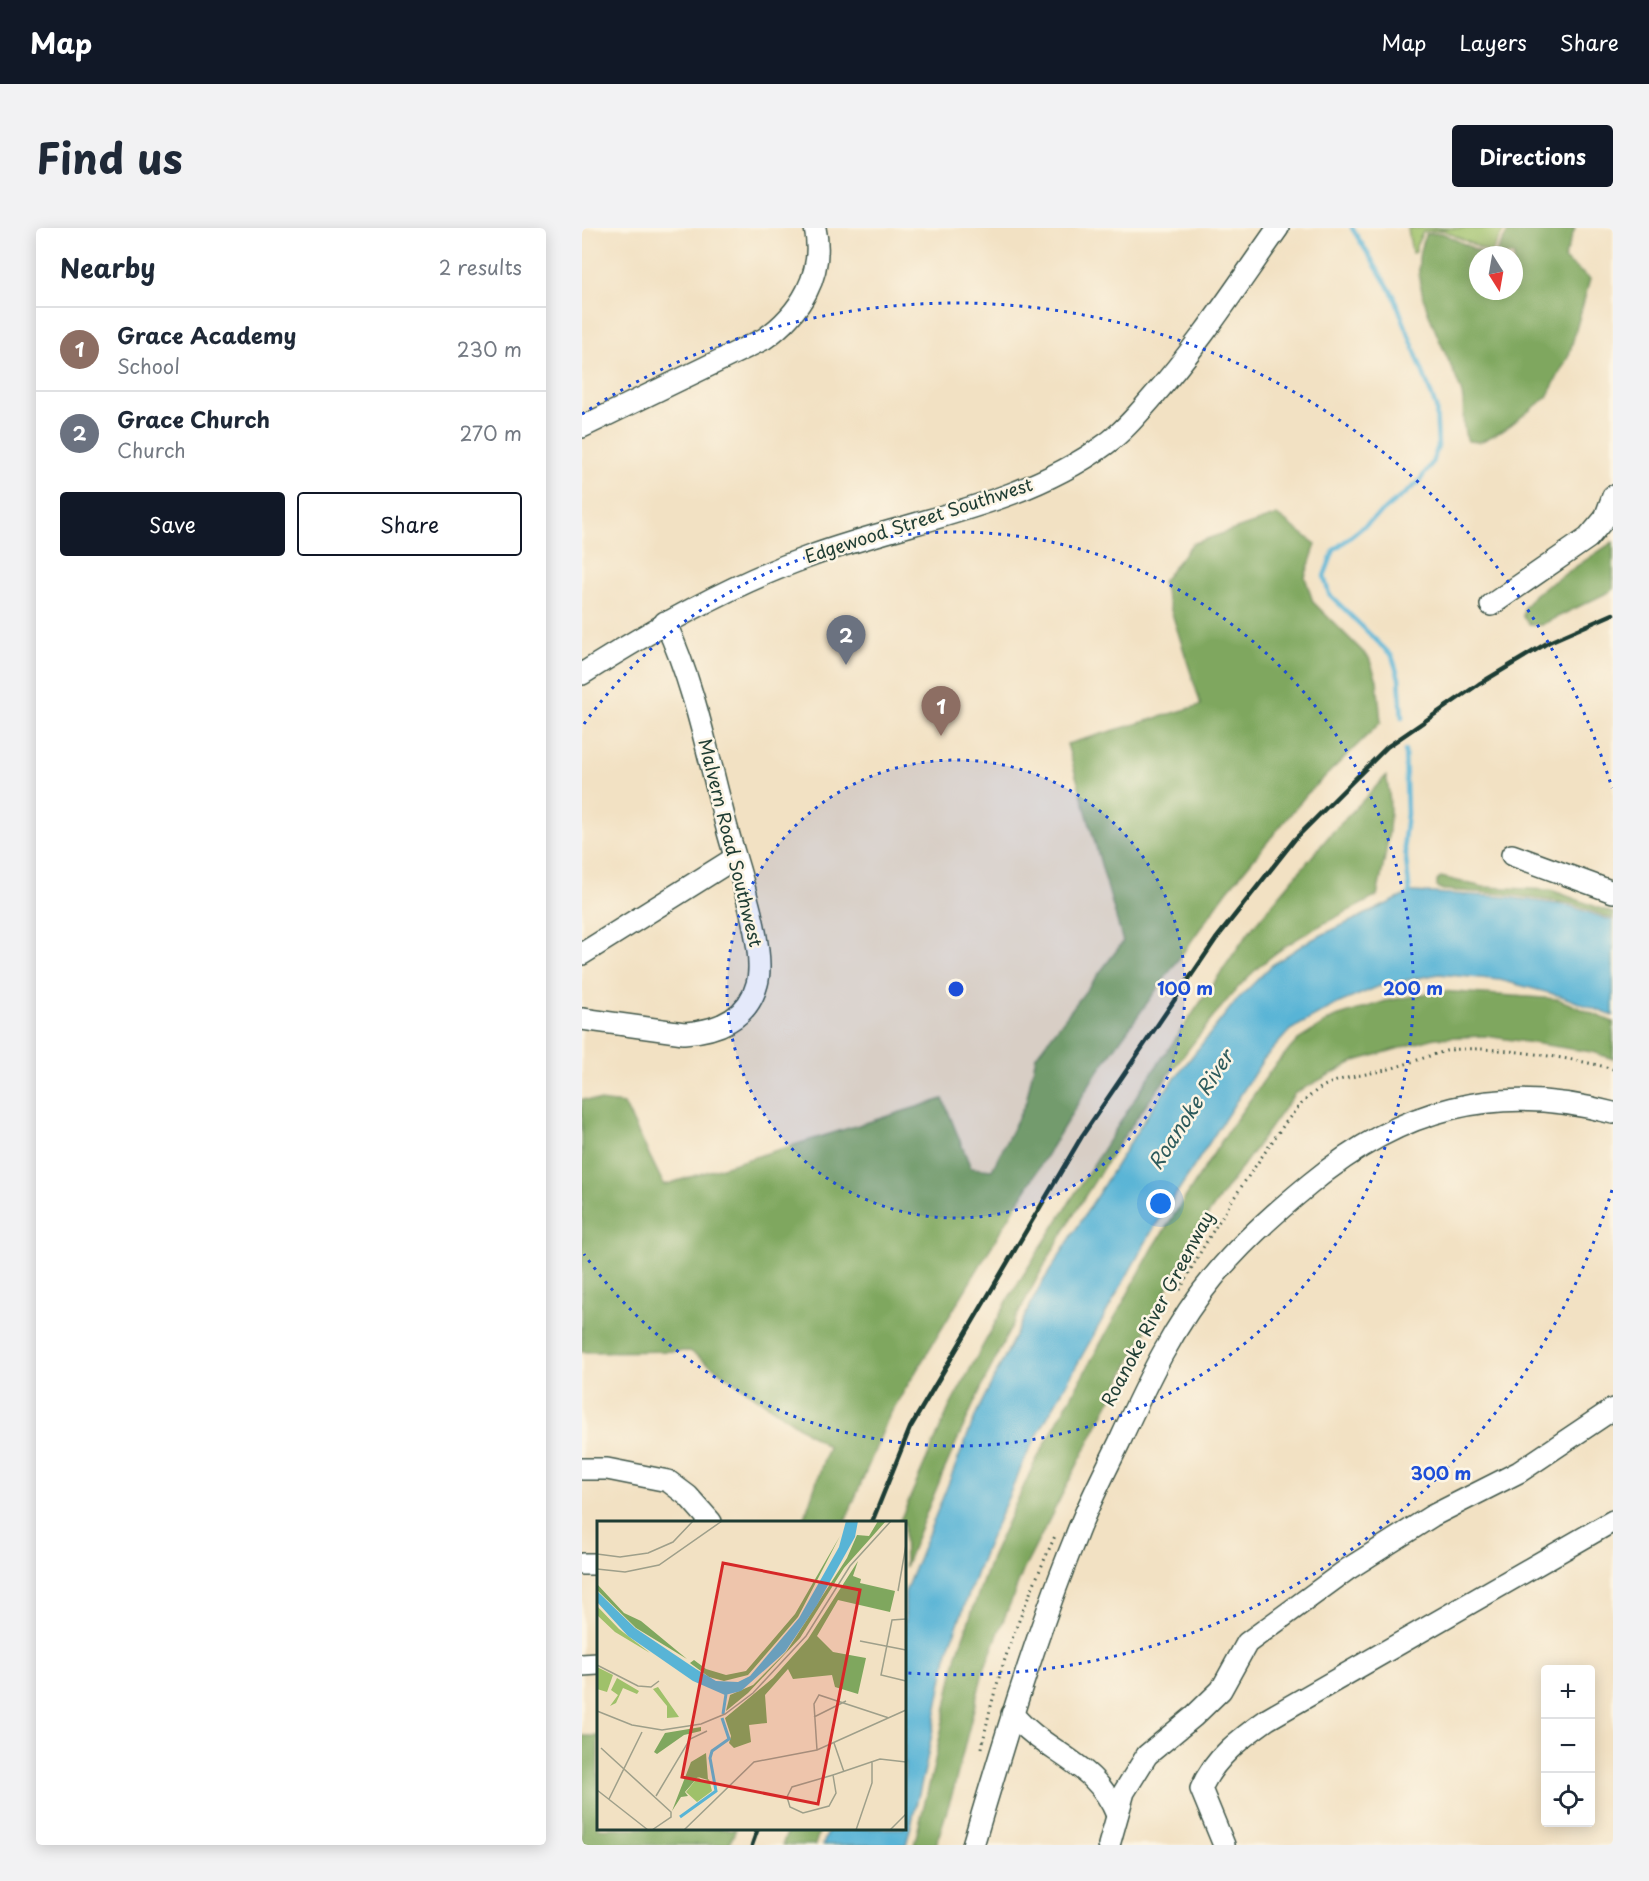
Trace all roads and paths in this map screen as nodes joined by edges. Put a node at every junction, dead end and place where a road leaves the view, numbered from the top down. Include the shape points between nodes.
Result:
1 (816, 228) edge
2 (1278, 228) edge
3 (582, 427) edge
4 (1613, 496) edge
5 (1491, 605) dead end
6 (665, 622) junction
7 (582, 674) edge
8 (1512, 855) dead end
9 (735, 858) junction
10 (1613, 892) edge
11 (582, 954) edge
12 (584, 1020) edge
13 (1613, 1069) edge
14 (1613, 1113) edge
15 (1176, 1297) dead end
16 (1613, 1409) edge
17 (582, 1469) edge
18 (710, 1521) edge
19 (1613, 1521) edge
20 (1058, 1530) dead end
21 (597, 1664) edge
22 (582, 1665) edge
23 (1012, 1714) junction
24 (980, 1757) dead end
25 (1117, 1815) junction
26 (972, 1845) edge
27 (1109, 1845) edge
28 (1224, 1845) edge

1 - 3 street via 818,255 811,282 794,314 780,328
2 - 6 street, Edgewood Street Southwest via 1166,383 1109,443 1081,462 1014,492 813,555 757,577
4 - 5 street via 1605,518 1588,538
6 - 7 street, Edgewood Street Southwest
6 - 9 street, Malvern Road Southwest via 684,669
8 - 10 street
9 - 11 street
9 - 12 street, Malvern Road Southwest via 760,967 758,984 744,1010 732,1021 700,1032
13 - 15 path, Roanoke River Greenway via 1542,1056 1448,1050 1410,1065 1332,1082 1299,1106 1273,1140 1209,1234
14 - 23 street via 1584,1106 1517,1100 1466,1106 1419,1118 1390,1129 1343,1156 1286,1203 1230,1258 1192,1306 1146,1384 1076,1534
16 - 25 street via 1519,1472 1432,1516 1348,1569 1247,1643 1221,1690 1147,1755 1124,1792
17 - 18 street via 607,1469 668,1481
19 - 28 street via 1244,1736 1210,1769 1201,1789
20 - 24 path via 1004,1658
21 - 22 street
23 - 25 street via 1029,1734 1095,1778
23 - 26 street
25 - 27 street

